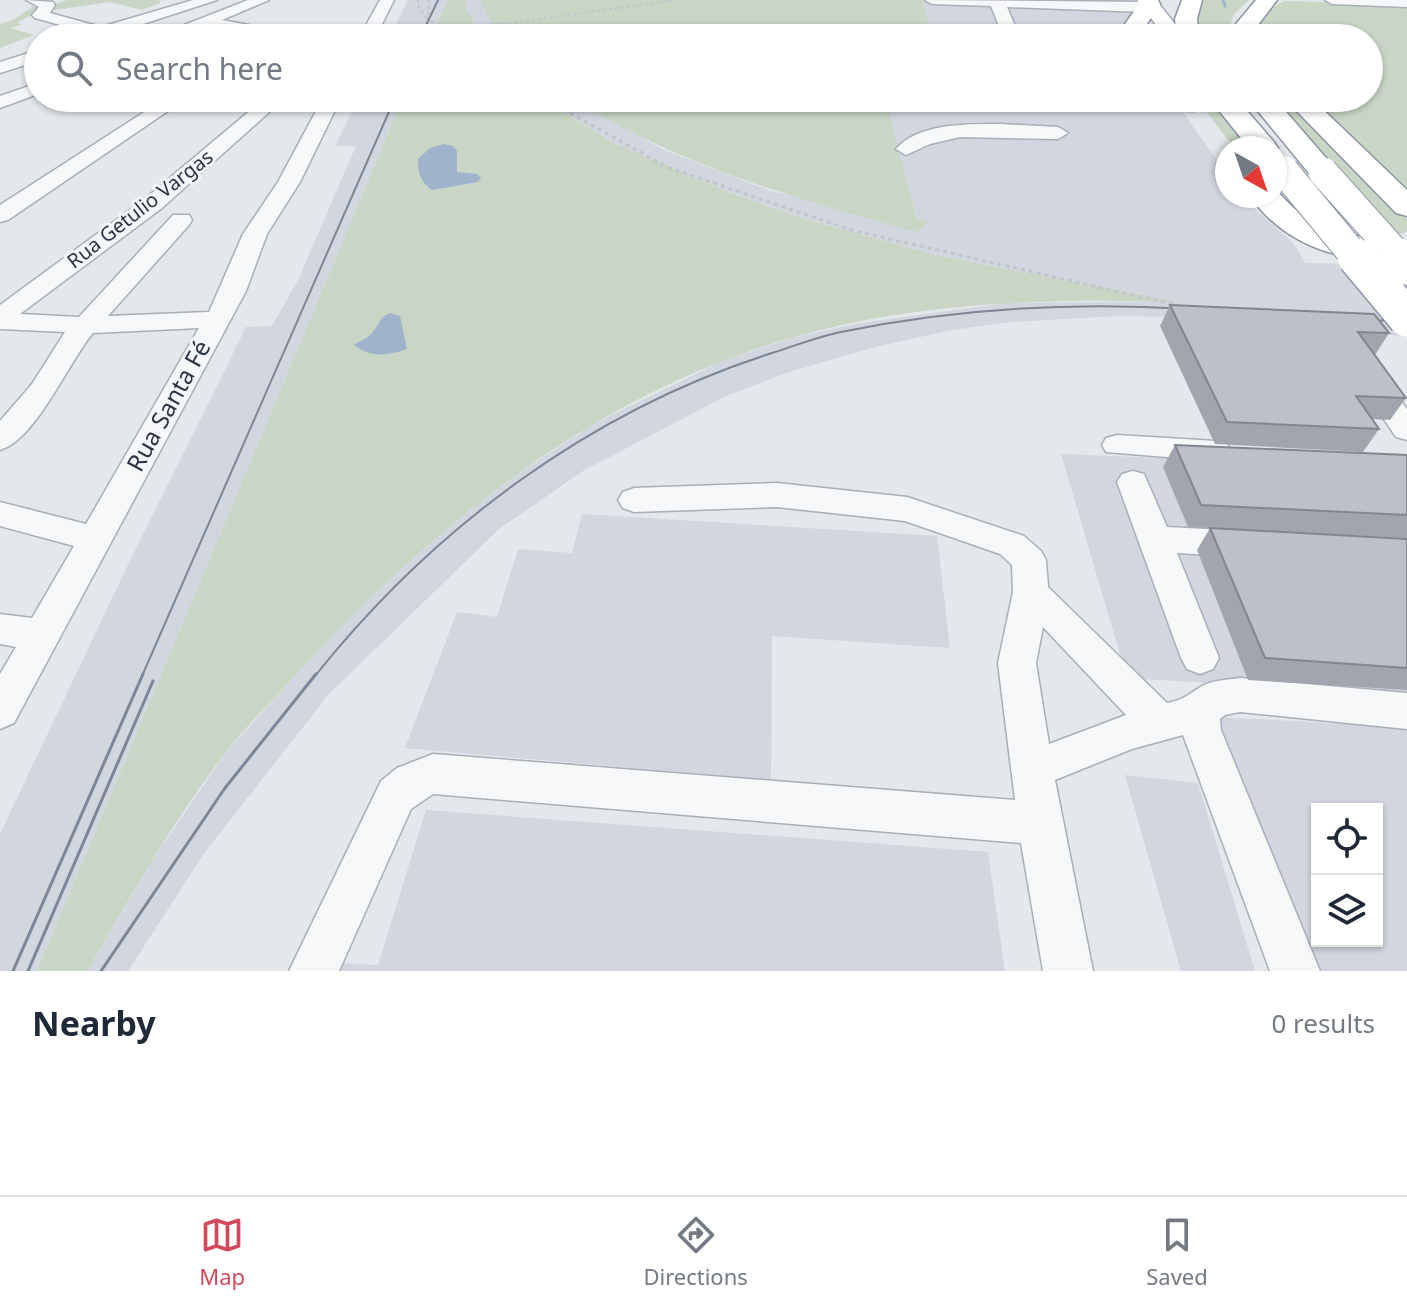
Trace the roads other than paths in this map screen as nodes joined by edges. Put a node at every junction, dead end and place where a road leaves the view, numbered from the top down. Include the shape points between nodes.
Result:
1 (33, 0) edge
2 (210, 0) edge
3 (262, 0) edge
4 (387, 0) edge
5 (932, 0) edge
6 (1192, 0) edge
7 (1267, 0) edge
8 (1332, 0) edge
9 (997, 2) junction
10 (1407, 3) edge
11 (1146, 6) edge
12 (1052, 21) dead end
13 (202, 23) junction
14 (72, 24) edge
15 (128, 24) edge
16 (199, 24) edge
17 (210, 24) edge
18 (374, 24) edge
19 (1006, 24) edge
20 (1136, 24) edge
21 (1163, 24) edge
22 (1187, 24) edge
23 (1252, 24) edge
24 (24, 61) edge
25 (0, 68) edge
26 (24, 93) edge
27 (0, 102) edge
28 (157, 112) edge
29 (260, 112) edge
30 (325, 112) edge
31 (1048, 112) edge
32 (1199, 112) edge
33 (1232, 112) edge
34 (1272, 112) edge
35 (1311, 112) edge
36 (1213, 129) dead end
37 (1058, 133) junction
38 (1249, 136) edge
39 (906, 149) dead end
40 (1068, 155) dead end
41 (1287, 186) edge
42 (1287, 206) edge
43 (1407, 207) edge
44 (0, 215) edge
45 (181, 220) dead end
46 (1407, 246) edge
47 (1407, 266) edge
48 (1407, 318) edge
49 (0, 319) edge
50 (217, 319) junction
51 (87, 325) junction
52 (1357, 360) edge
53 (1407, 430) edge
54 (1373, 434) edge
55 (1407, 437) edge
56 (0, 440) edge
57 (1117, 445) dead end
58 (1239, 452) edge
59 (1133, 482) dead end
60 (634, 500) dead end
61 (0, 514) edge
62 (95, 539) junction
63 (1155, 539) junction
64 (1281, 546) edge
65 (1031, 592) junction
66 (0, 629) edge
67 (42, 635) junction
68 (1200, 658) dead end
69 (0, 711) edge
70 (1407, 711) edge
71 (1180, 718) junction
72 (1034, 769) junction
73 (1040, 823) junction
74 (314, 971) edge
75 (1068, 971) edge
76 (1295, 971) edge

1 - 14 street via 48,5 40,15
2 - 15 street
3 - 13 street
4 - 18 street
5 - 9 street
6 - 22 highway
7 - 23 highway
8 - 10 street
9 - 11 street
9 - 19 street
11 - 12 street via 1056,12
11 - 20 highway
11 - 21 main road
13 - 16 street
13 - 17 street
24 - 25 street
26 - 27 street
28 - 44 street
29 - 49 street, Rua Getulio Vargas via 154,203
30 - 50 street, Rua Santa Fé via 255,234
31 - 37 street
32 - 36 highway
33 - 38 highway
34 - 47 highway, bridge
35 - 43 highway
37 - 39 street via 947,132
37 - 40 street
41 - 48 highway, bridge
42 - 46 highway via 1296,228 1317,239 1343,246
45 - 51 street
49 - 51 street
50 - 51 street
50 - 62 street, Rua Santa Fé
51 - 56 street via 43,390
52 - 53 street
54 - 55 street
57 - 58 street
59 - 63 street
60 - 65 street via 777,495 907,509 1012,545 1029,560
61 - 62 street
62 - 67 street, Rua Santa Fé
63 - 64 street
63 - 68 street
65 - 71 street
65 - 72 street via 1017,663
66 - 67 street
67 - 69 street, Rua Santa Fé
70 - 71 street via 1240,695 1215,699
71 - 72 street
71 - 76 street via 1201,730
72 - 73 street
73 - 74 street via 433,774 396,795
73 - 75 street

